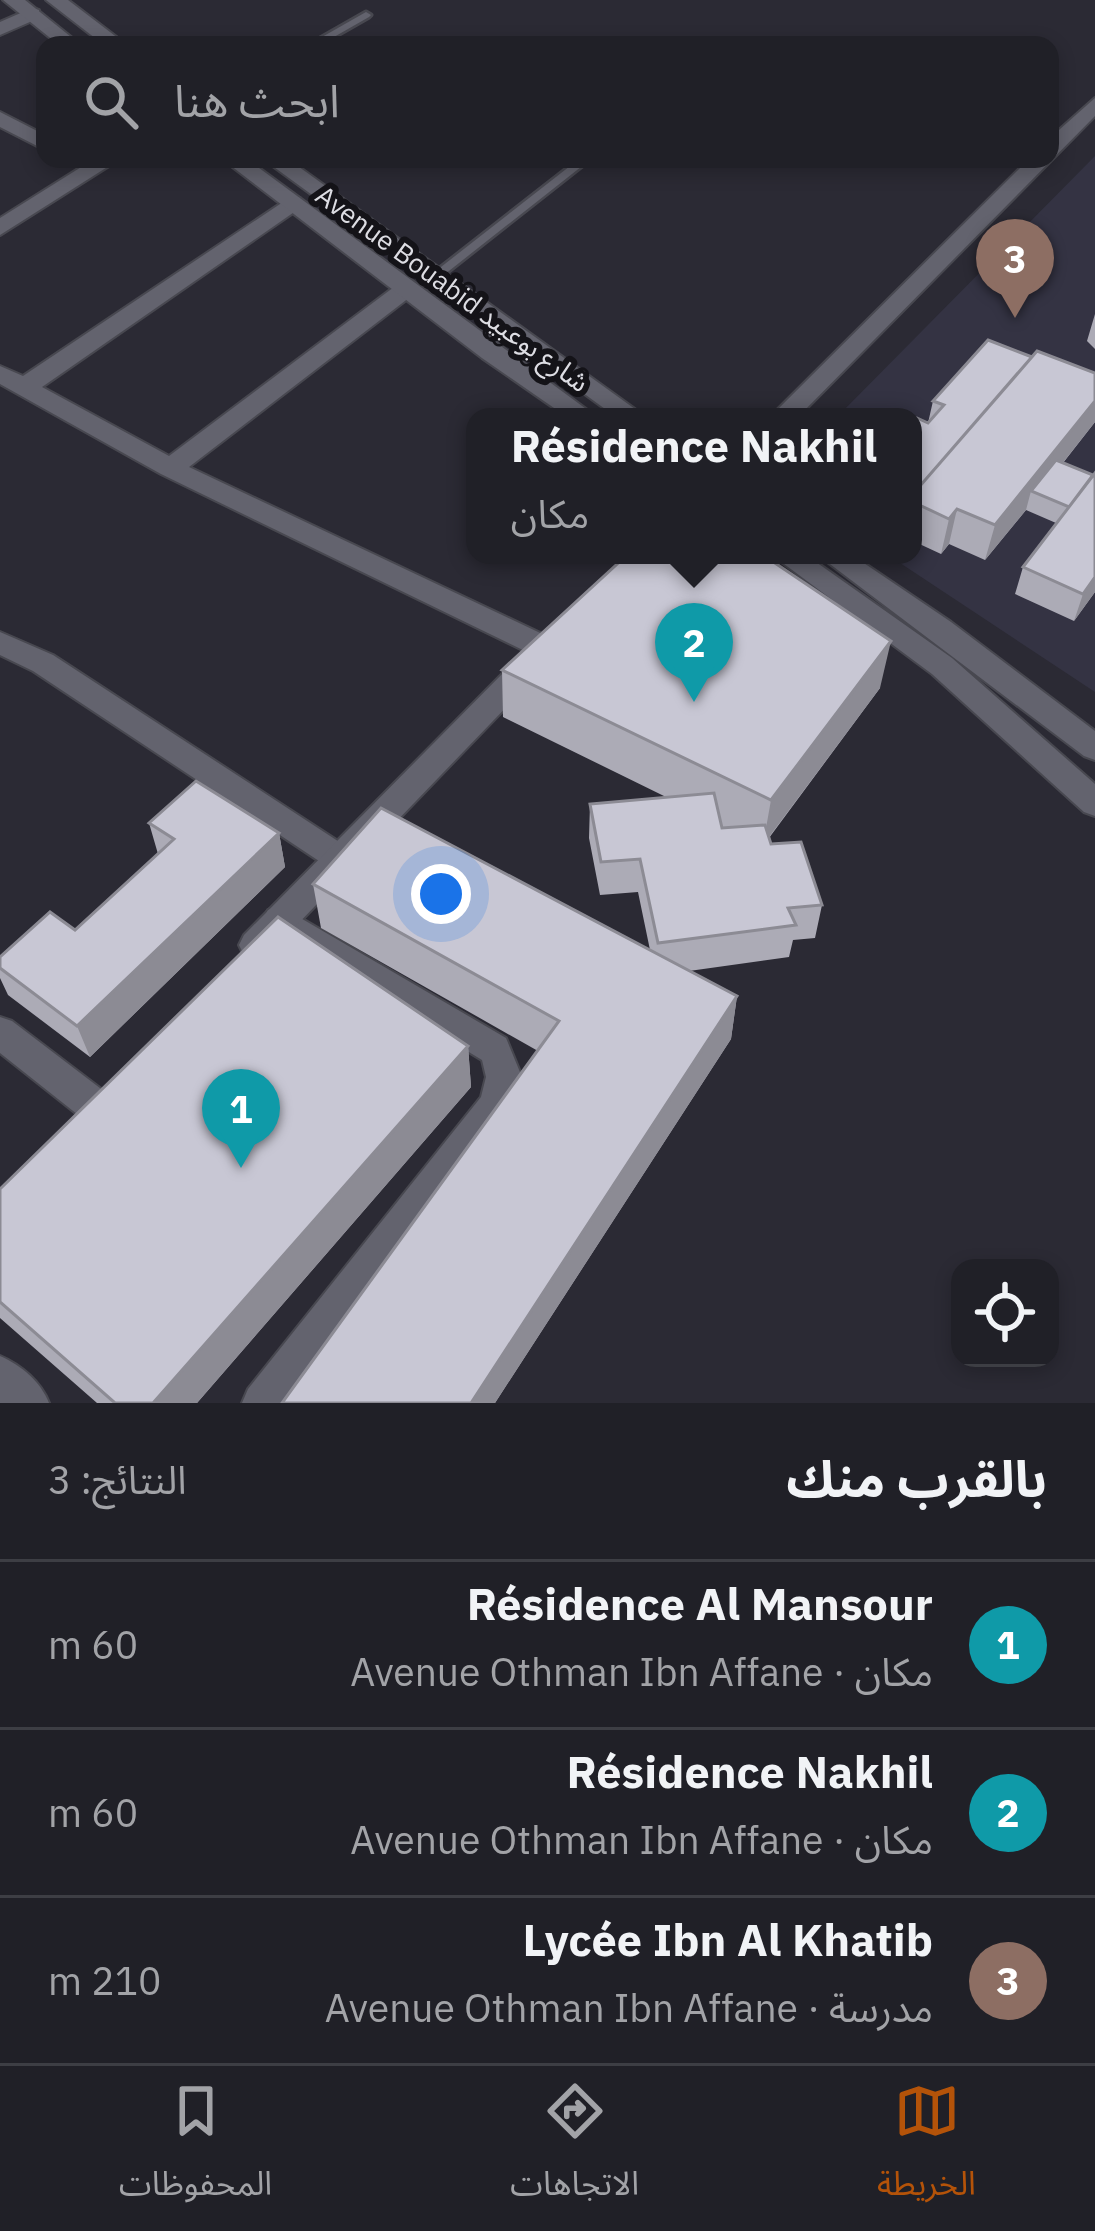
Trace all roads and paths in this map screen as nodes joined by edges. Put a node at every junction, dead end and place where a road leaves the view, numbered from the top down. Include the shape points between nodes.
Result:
1 (13, 0) edge
2 (56, 0) edge
3 (32, 14) junction
4 (366, 15) dead end
5 (0, 29) edge
6 (59, 36) edge
7 (105, 36) edge
8 (329, 36) edge
9 (1095, 104) edge
10 (0, 118) edge
11 (36, 139) edge
12 (1059, 141) edge
13 (83, 168) edge
14 (245, 168) edge
15 (286, 168) edge
16 (574, 168) edge
17 (1032, 168) edge
18 (292, 203) junction
19 (0, 228) edge
20 (436, 276) junction
21 (406, 289) junction
22 (11, 381) edge
23 (571, 408) edge
24 (620, 408) edge
25 (792, 408) edge
26 (170, 468) junction
27 (799, 564) edge
28 (845, 564) edge
29 (0, 643) edge
30 (1095, 748) edge
31 (1095, 803) edge
32 (339, 858) junction
33 (280, 920) junction
34 (232, 969) edge
35 (0, 1032) edge
36 (127, 1080) edge
37 (0, 1376) edge
38 (29, 1403) edge
39 (262, 1403) edge

1 - 3 street
2 - 7 street
3 - 5 street
3 - 6 street
4 - 8 lane
9 - 12 street
10 - 11 street
13 - 19 street
14 - 18 street, Avenue Bouabid شارع بوعبيد
15 - 20 street, Avenue Bouabid شارع بوعبيد
16 - 20 lane
17 - 25 street
18 - 21 street, Avenue Bouabid شارع بوعبيد
18 - 22 street
20 - 24 street, Avenue Bouabid شارع بوعبيد
21 - 23 street, Avenue Bouabid شارع بوعبيد
21 - 26 street
22 - 26 street
26 - 32 street via 553,640
27 - 31 street via 942,666
28 - 30 street
29 - 32 street
32 - 33 street
33 - 34 street
33 - 39 street via 494,1049 505,1077 495,1107
35 - 36 street via 92,1118
37 - 38 street

